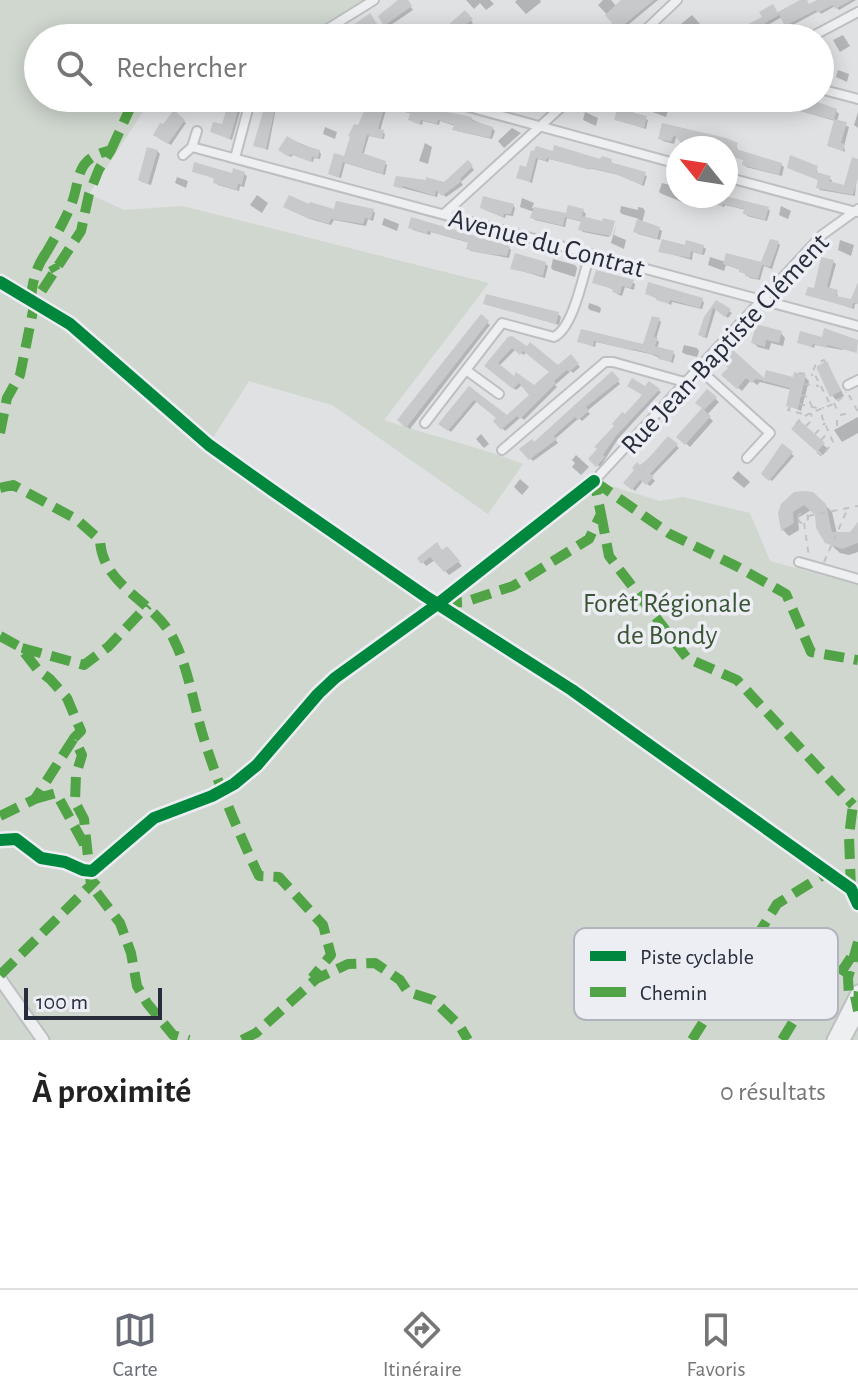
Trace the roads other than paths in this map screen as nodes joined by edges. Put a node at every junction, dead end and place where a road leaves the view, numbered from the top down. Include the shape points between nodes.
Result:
1 (374, 0) edge
2 (677, 0) edge
3 (858, 12) edge
4 (338, 24) edge
5 (652, 24) edge
6 (834, 25) edge
7 (834, 93) edge
8 (858, 99) edge
9 (247, 112) edge
10 (488, 112) edge
11 (556, 112) edge
12 (540, 126) junction
13 (197, 131) dead end
14 (192, 147) junction
15 (183, 155) dead end
16 (235, 158) junction
17 (666, 161) edge
18 (738, 180) edge
19 (857, 211) edge
20 (444, 214) junction
21 (590, 254) junction
22 (761, 300) junction
23 (858, 326) edge
24 (699, 369) junction
25 (466, 370) junction
26 (858, 380) edge
27 (688, 383) junction
28 (847, 388) road end
29 (499, 394) dead end
30 (425, 423) dead end
31 (502, 450) dead end
32 (747, 458) dead end
33 (594, 481) dead end
34 (799, 562) dead end
35 (858, 579) edge
36 (0, 979) edge
37 (858, 991) edge
38 (858, 1014) edge
39 (43, 1040) edge
40 (833, 1040) edge
41 (844, 1040) edge

1 - 4 street
2 - 5 street
3 - 6 street
7 - 8 street
9 - 16 street
10 - 12 street
11 - 12 street
12 - 17 street
12 - 20 street
13 - 14 street
14 - 15 street
14 - 16 street, Avenue du Contrat
16 - 20 street, Avenue du Contrat
18 - 19 street
19 - 22 street, Rue Jean-Baptiste Clément via 822,235
20 - 21 street, Avenue du Contrat
21 - 22 street, Avenue du Contrat
21 - 25 street via 563,333 554,337 502,323
22 - 23 street, Avenue du Contrat
22 - 24 street, Rue Jean-Baptiste Clément
24 - 27 street, Rue Jean-Baptiste Clément
24 - 32 street via 770,433
25 - 29 street
25 - 30 street
26 - 28 street
27 - 31 street via 605,362
27 - 33 street, Rue Jean-Baptiste Clément
34 - 35 street
36 - 39 street
37 - 40 street
38 - 41 street

